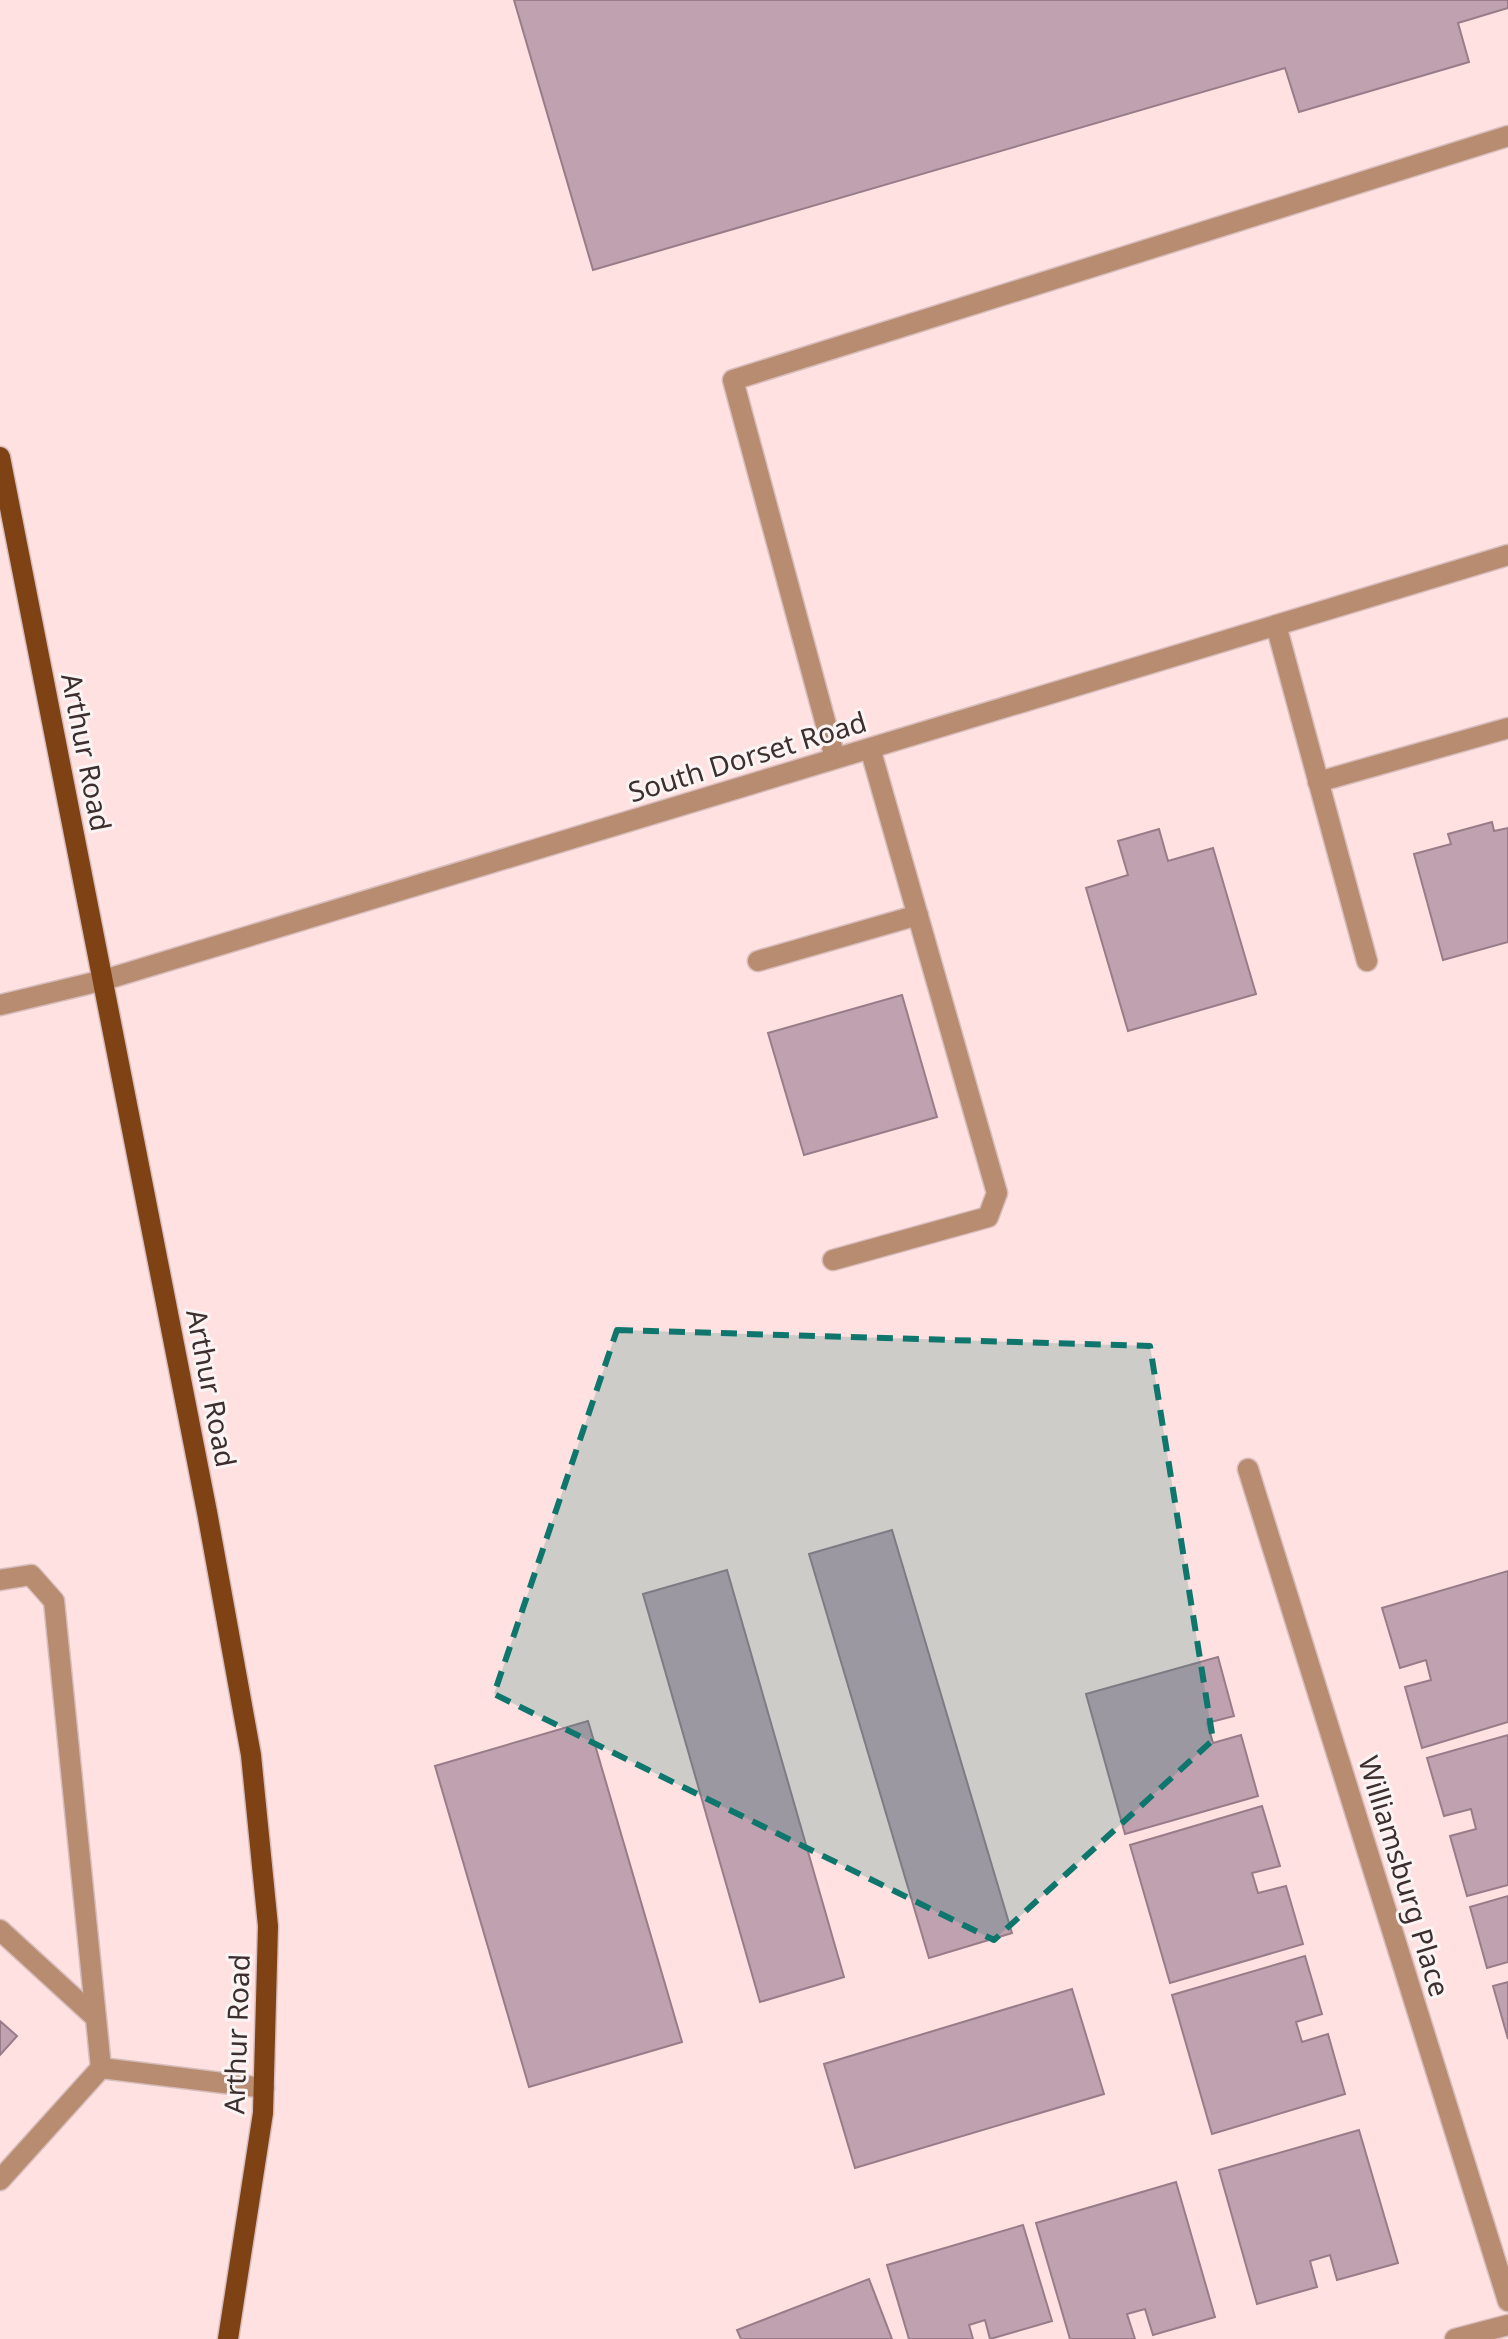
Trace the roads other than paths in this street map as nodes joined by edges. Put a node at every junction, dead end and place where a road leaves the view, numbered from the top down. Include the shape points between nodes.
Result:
1 (1508, 136) edge
2 (0, 457) edge
3 (1508, 555) edge
4 (1276, 625) junction
5 (1508, 728) edge
6 (870, 748) junction
7 (835, 758) junction
8 (1318, 782) junction
9 (918, 915) junction
10 (758, 961) dead end
11 (1367, 961) dead end
12 (104, 980) junction
13 (0, 1005) edge
14 (833, 1260) dead end
15 (1248, 1469) dead end
16 (0, 1580) edge
17 (0, 1930) edge
18 (96, 2018) junction
19 (101, 2068) junction
20 (264, 2088) junction
21 (0, 2180) edge
22 (1508, 2301) edge
23 (1508, 2325) edge
24 (228, 2339) edge
25 (1455, 2339) edge

1 - 7 street via 733,380
2 - 12 main road, Arthur Road
3 - 4 street, South Dorset Road
4 - 6 street, South Dorset Road
4 - 8 street
5 - 8 street
6 - 7 street, South Dorset Road
6 - 9 street
7 - 12 street, South Dorset Road
8 - 11 street
9 - 10 street
9 - 14 street via 997,1193 988,1217
12 - 13 street, South Dorset Road
12 - 20 main road, Arthur Road via 251,1755 268,1926
15 - 22 street, Williamsburg Place
16 - 18 street via 31,1575 54,1601
17 - 18 street
18 - 19 street
19 - 20 street
19 - 21 street
20 - 24 main road, Arthur Road
23 - 25 street

